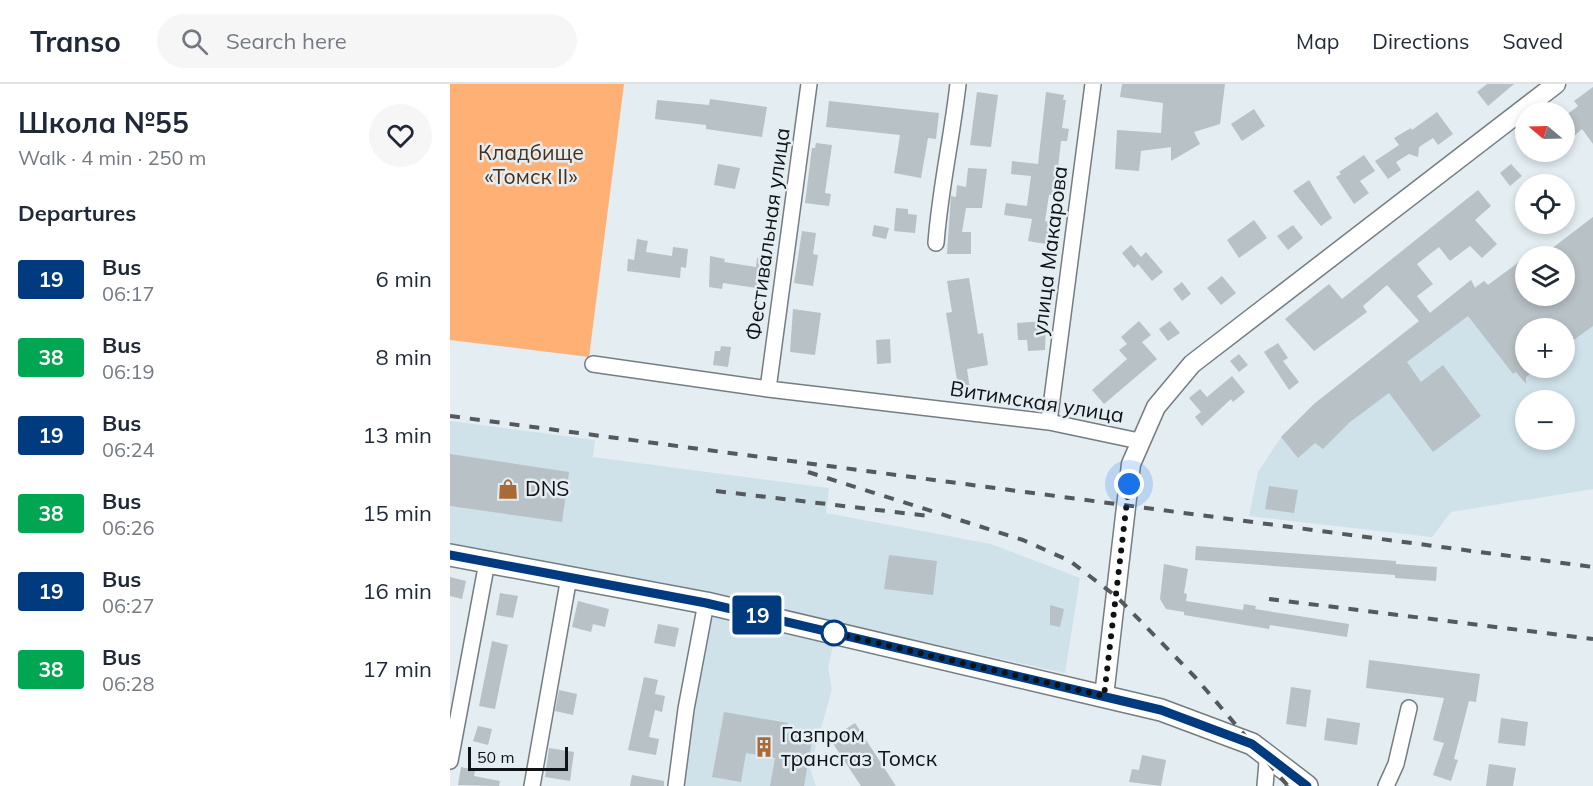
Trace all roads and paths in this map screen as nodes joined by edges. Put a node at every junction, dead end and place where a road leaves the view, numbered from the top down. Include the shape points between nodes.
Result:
1 (809, 84) edge
2 (958, 84) edge
3 (1093, 84) edge
4 (1556, 84) edge
5 (936, 243) dead end
6 (593, 364) dead end
7 (768, 389) junction
8 (1049, 422) junction
9 (1139, 441) junction
10 (450, 555) edge
11 (487, 562) junction
12 (569, 577) junction
13 (706, 603) junction
14 (1104, 696) junction
15 (1409, 708) dead end
16 (1265, 754) junction
17 (450, 761) edge
18 (532, 786) edge
19 (676, 786) edge
20 (1265, 786) edge
21 (1307, 786) edge
22 (1386, 786) edge

1 - 7 street, Фестивальная улица
2 - 5 street
3 - 8 street, улица Макарова
4 - 9 street, Витимская улица via 1192,364 1156,407
6 - 7 street, Витимская улица
7 - 8 street, Витимская улица
8 - 9 street, Витимская улица
9 - 14 street via 1131,464
10 - 11 main road
11 - 12 main road
11 - 17 street
12 - 13 main road
12 - 18 street
13 - 14 main road
13 - 19 street
14 - 16 main road via 1219,730
15 - 22 street via 1396,764
16 - 20 street
16 - 21 main road

